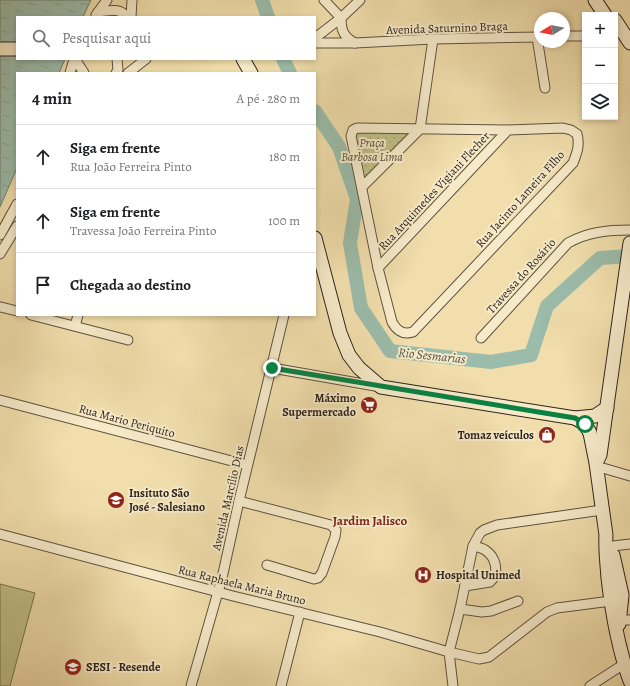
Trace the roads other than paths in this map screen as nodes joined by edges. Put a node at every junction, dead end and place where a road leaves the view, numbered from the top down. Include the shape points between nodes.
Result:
1 (107, 0) edge
2 (132, 0) edge
3 (324, 0) edge
4 (360, 0) edge
5 (595, 0) edge
6 (602, 0) edge
7 (603, 12) edge
8 (609, 12) edge
9 (96, 15) edge
10 (125, 16) edge
11 (131, 16) edge
12 (341, 18) junction
13 (620, 35) edge
14 (570, 36) edge
15 (582, 36) edge
16 (316, 37) edge
17 (534, 37) edge
18 (433, 39) junction
19 (316, 43) edge
20 (355, 43) junction
21 (540, 48) edge
22 (0, 49) edge
23 (16, 49) edge
24 (630, 51) edge
25 (74, 60) edge
26 (75, 60) edge
27 (117, 60) edge
28 (145, 60) edge
29 (70, 72) edge
30 (83, 72) edge
31 (117, 72) edge
32 (129, 72) edge
33 (545, 88) dead end
34 (420, 129) junction
35 (508, 130) junction
36 (362, 187) junction
37 (16, 206) edge
38 (630, 230) edge
39 (2, 232) edge
40 (14, 235) edge
41 (316, 242) edge
42 (630, 243) edge
43 (0, 254) edge
44 (378, 268) junction
45 (0, 305) edge
46 (16, 311) edge
47 (35, 316) edge
48 (78, 316) edge
49 (284, 316) edge
50 (75, 326) junction
51 (481, 338) dead end
52 (128, 340) dead end
53 (272, 368) junction
54 (381, 387) junction
55 (0, 400) edge
56 (607, 408) junction
57 (575, 418) junction
58 (596, 465) junction
59 (247, 466) junction
60 (630, 476) edge
61 (239, 500) junction
62 (602, 510) junction
63 (0, 534) edge
64 (607, 542) junction
65 (630, 544) edge
66 (473, 546) junction
67 (267, 565) dead end
68 (465, 586) junction
69 (218, 592) junction
70 (614, 598) junction
71 (518, 601) dead end
72 (460, 609) junction
73 (300, 612) junction
74 (620, 623) edge
75 (625, 651) edge
76 (449, 652) junction
77 (624, 664) junction
78 (630, 681) edge
79 (191, 686) edge
80 (281, 686) edge
81 (453, 686) edge
82 (590, 686) edge

1 - 9 street
2 - 11 street
3 - 12 street
4 - 12 street
5 - 7 main road
6 - 8 main road
9 - 10 street via 115,10
12 - 16 street
12 - 20 street via 343,32
13 - 24 main road
14 - 15 street
17 - 18 street, Avenida Saturnino Braga
18 - 20 street, Avenida Saturnino Braga
18 - 34 street
19 - 20 street, Avenida Saturnino Braga
21 - 33 street
22 - 23 main road
25 - 29 street
26 - 30 street
27 - 31 street
28 - 32 street
34 - 35 street, Rua Jacinto Lameira Filho
34 - 36 street
34 - 36 street, Rua Jacinto Lameira Filho via 353,130 351,136
35 - 44 street, Rua Arquimedes Vigiani Flecher
35 - 44 street, Rua Jacinto Lameira Filho via 571,130 577,134 579,142 573,163 413,332 407,334 395,328
36 - 44 street
37 - 39 street
38 - 51 street, Travessa do Rosário via 594,233 578,237 568,243
39 - 40 street
40 - 43 street
41 - 54 main road via 340,333 359,368
42 - 56 main road
45 - 46 street
47 - 50 street
48 - 50 street
49 - 53 street, Avenida Marcílio Dias
50 - 52 street
53 - 54 street
53 - 59 street, Avenida Marcílio Dias
54 - 57 main road
55 - 59 street, Rua Mario Periquito
56 - 57 main road via 595,416
56 - 58 main road
57 - 58 main road via 585,424 590,432
58 - 60 street
58 - 62 main road
59 - 61 street, Avenida Marcílio Dias
61 - 67 street via 331,525 336,530 318,578
61 - 69 street, Avenida Marcílio Dias
62 - 64 main road
62 - 66 street via 497,525 480,533
63 - 69 street, Rua Raphaela Maria Bruno
64 - 65 street
64 - 70 main road
66 - 68 street
66 - 68 street via 492,556 496,574 490,582
68 - 72 street
69 - 73 street, Rua Raphaela Maria Bruno
69 - 79 street, Avenida Marcílio Dias
70 - 74 main road
70 - 76 street, Rua Raphaela Maria Bruno via 547,612 490,657 479,659
71 - 72 street via 491,611
72 - 76 street
73 - 76 street, Rua Raphaela Maria Bruno
73 - 80 street
74 - 75 main road
75 - 77 main road
76 - 81 street
77 - 78 main road
77 - 82 street

